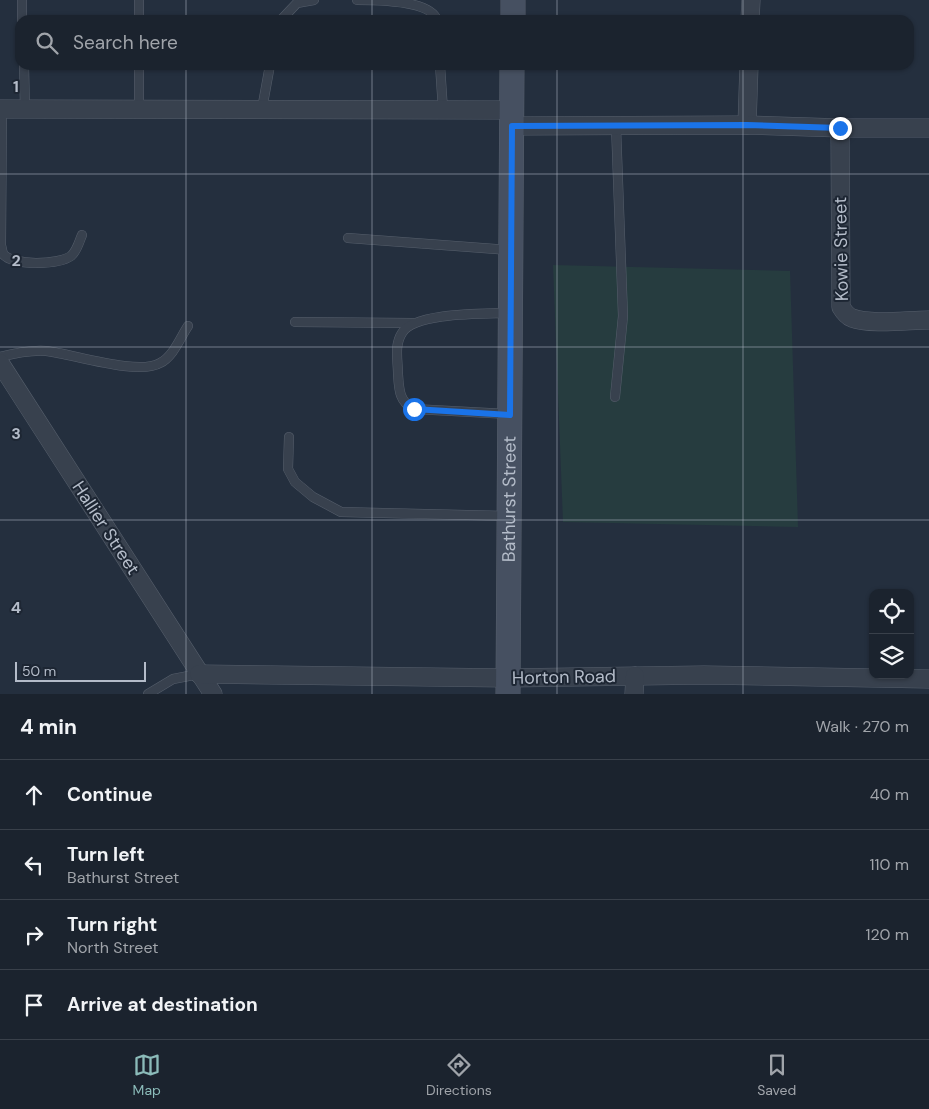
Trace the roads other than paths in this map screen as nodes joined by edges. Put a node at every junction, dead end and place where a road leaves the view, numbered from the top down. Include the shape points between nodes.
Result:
1 (22, 0) edge
2 (139, 0) edge
3 (314, 0) edge
4 (356, 0) edge
5 (513, 0) edge
6 (751, 0) edge
7 (22, 15) edge
8 (139, 15) edge
9 (286, 15) edge
10 (434, 15) edge
11 (513, 15) edge
12 (750, 15) edge
13 (24, 70) edge
14 (139, 70) edge
15 (269, 70) edge
16 (440, 70) edge
17 (512, 70) edge
18 (749, 70) edge
19 (25, 109) junction
20 (262, 109) junction
21 (1, 110) edge
22 (443, 110) junction
23 (139, 111) junction
24 (512, 118) junction
25 (747, 125) junction
26 (616, 126) junction
27 (840, 128) junction
28 (929, 128) edge
29 (82, 235) dead end
30 (348, 238) dead end
31 (512, 250) junction
32 (511, 313) junction
33 (929, 320) edge
34 (295, 322) dead end
35 (413, 323) junction
36 (188, 326) dead end
37 (0, 356) edge
38 (0, 363) edge
39 (615, 397) dead end
40 (510, 415) junction
41 (289, 437) dead end
42 (510, 516) junction
43 (200, 674) junction
44 (635, 676) junction
45 (929, 679) edge
46 (508, 686) edge
47 (148, 694) edge
48 (213, 694) edge
49 (634, 694) edge

1 - 7 lane
2 - 8 lane
3 - 9 lane via 297,3
4 - 10 lane via 414,1
5 - 11 main road
6 - 12 street
13 - 19 lane
14 - 23 lane
15 - 20 lane
16 - 22 lane
17 - 24 main road, Bathurst Street
18 - 25 street
19 - 21 street
19 - 23 street
20 - 22 street
20 - 23 street
21 - 29 lane via 4,254 14,261 49,263 64,260 75,251
22 - 24 street
24 - 26 street
24 - 31 main road, Bathurst Street
25 - 26 street
25 - 27 street
26 - 39 lane via 623,316
27 - 28 street
27 - 33 street, Kowie Street via 841,307 853,319
30 - 31 lane
31 - 32 main road, Bathurst Street
32 - 35 lane via 434,318
32 - 40 main road, Bathurst Street
34 - 35 lane
35 - 40 lane via 402,331 397,344 399,391 403,402 414,409
36 - 37 lane via 170,355 152,367 46,352
38 - 43 street, Hallier Street
40 - 42 main road, Bathurst Street
41 - 42 lane via 288,469 295,482 341,512
42 - 46 main road, Bathurst Street
43 - 46 street, Horton Road
43 - 47 lane via 173,679
43 - 48 street, Hallier Street
44 - 45 street, Horton Road
44 - 46 street, Horton Road
44 - 49 street

